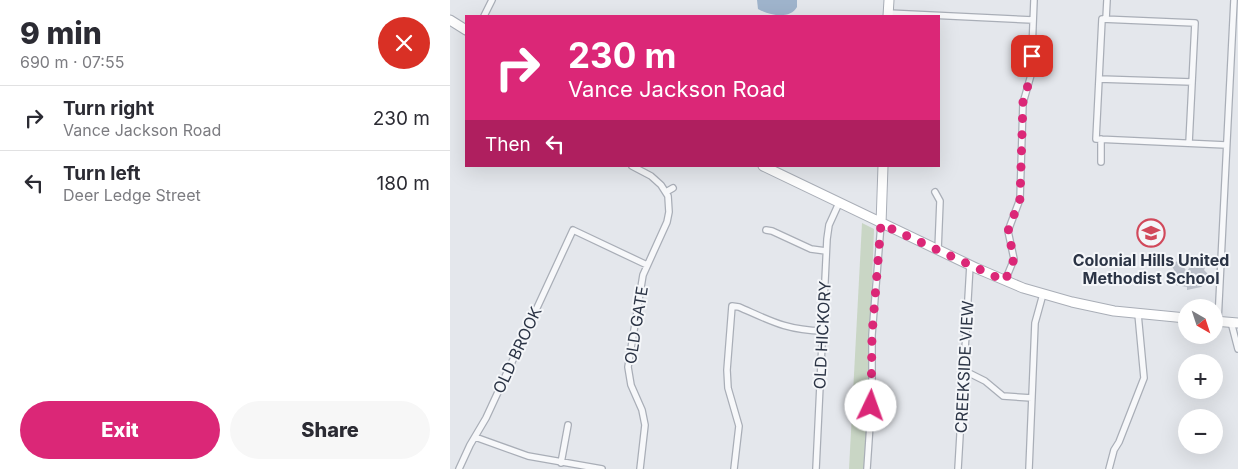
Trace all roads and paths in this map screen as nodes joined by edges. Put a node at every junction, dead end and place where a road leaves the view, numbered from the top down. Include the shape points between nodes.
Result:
1 (492, 0) edge
2 (889, 0) edge
3 (1034, 0) edge
4 (1108, 0) edge
5 (1234, 0) edge
6 (484, 15) edge
7 (888, 15) edge
8 (940, 17) edge
9 (1104, 19) junction
10 (450, 20) edge
11 (1033, 20) junction
12 (465, 29) edge
13 (1099, 79) junction
14 (1192, 82) junction
15 (1099, 139) junction
16 (1189, 143) junction
17 (1226, 145) junction
18 (1101, 162) dead end
19 (634, 167) edge
20 (765, 167) edge
21 (883, 167) edge
22 (674, 188) dead end
23 (666, 192) junction
24 (935, 192) dead end
25 (839, 203) junction
26 (881, 224) junction
27 (766, 230) dead end
28 (938, 250) junction
29 (826, 251) junction
30 (647, 265) junction
31 (970, 266) junction
32 (1005, 281) junction
33 (1043, 294) junction
34 (1217, 299) edge
35 (1138, 314) junction
36 (1178, 317) edge
37 (1235, 322) edge
38 (823, 331) junction
39 (1238, 349) edge
40 (963, 370) junction
41 (1032, 398) junction
42 (568, 426) dead end
43 (475, 437) junction
44 (561, 462) junction
45 (459, 469) edge
46 (602, 469) edge
47 (640, 469) edge
48 (734, 469) edge
49 (816, 469) edge
50 (867, 469) edge
51 (958, 469) edge
52 (1028, 469) edge
53 (1109, 469) edge

1 - 6 street
2 - 7 main road
3 - 11 street
4 - 9 street
5 - 17 street
8 - 11 street
9 - 13 street
9 - 14 street via 1195,23
10 - 12 main road
11 - 32 street via 1031,75 1023,102 1020,199 1008,231 1014,259
13 - 14 street
13 - 15 street
14 - 16 street
15 - 16 street
15 - 18 street
16 - 17 street
17 - 34 street
19 - 23 street via 651,176
20 - 25 main road
21 - 26 main road
22 - 23 street
23 - 30 street, OLD GATE via 668,219
24 - 28 street via 940,206
25 - 26 main road
25 - 29 street, OLD HICKORY via 829,225
26 - 28 main road
26 - 50 street via 872,335
27 - 29 street via 811,249
28 - 31 main road
29 - 38 street, OLD HICKORY
30 - 43 street, OLD BROOK via 573,230
30 - 47 street, OLD GATE via 628,367 644,425
31 - 32 main road
31 - 40 street, CREEKSIDE VIEW
32 - 33 main road
33 - 35 main road
33 - 41 street via 1035,323
35 - 36 main road
35 - 53 street via 1144,378
37 - 39 street
38 - 48 street via 791,329 732,306 726,370 739,426
38 - 49 street, OLD HICKORY
40 - 41 street via 985,381 1003,396
40 - 51 street, CREEKSIDE VIEW
41 - 52 street
42 - 44 street
43 - 44 street via 509,450
43 - 45 street, OLD BROOK
44 - 46 street

